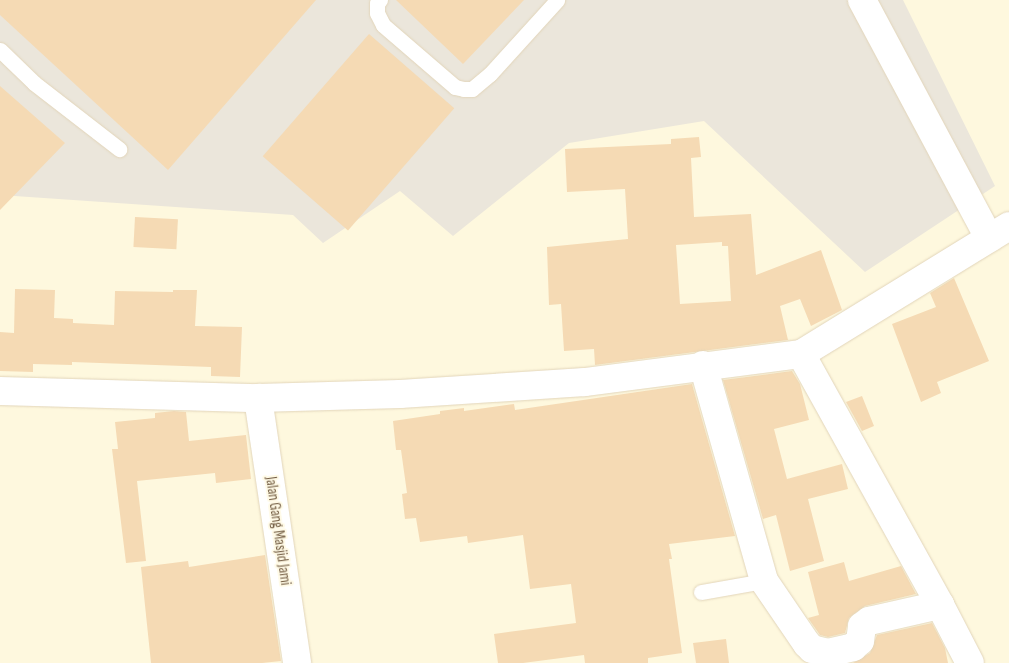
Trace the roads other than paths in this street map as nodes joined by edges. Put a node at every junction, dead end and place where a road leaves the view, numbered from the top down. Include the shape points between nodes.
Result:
1 (380, 0) edge
2 (557, 0) edge
3 (862, 0) edge
4 (0, 50) edge
5 (119, 149) dead end
6 (999, 232) edge
7 (801, 354) junction
8 (703, 365) junction
9 (0, 391) edge
10 (258, 398) junction
11 (764, 581) junction
12 (701, 592) dead end
13 (940, 605) junction
14 (297, 663) edge
15 (970, 663) edge

1 - 2 lane via 377,13 384,25 454,87 472,89 490,74
3 - 6 street
4 - 5 lane via 34,84
6 - 7 street
7 - 8 street
7 - 13 street
8 - 10 street via 585,382 400,394
8 - 11 street
9 - 10 street
10 - 14 street, Jalan Gang Masjid Jami
11 - 12 lane
11 - 13 street via 807,644 812,649 828,653 858,644 862,626 869,620
13 - 15 street

